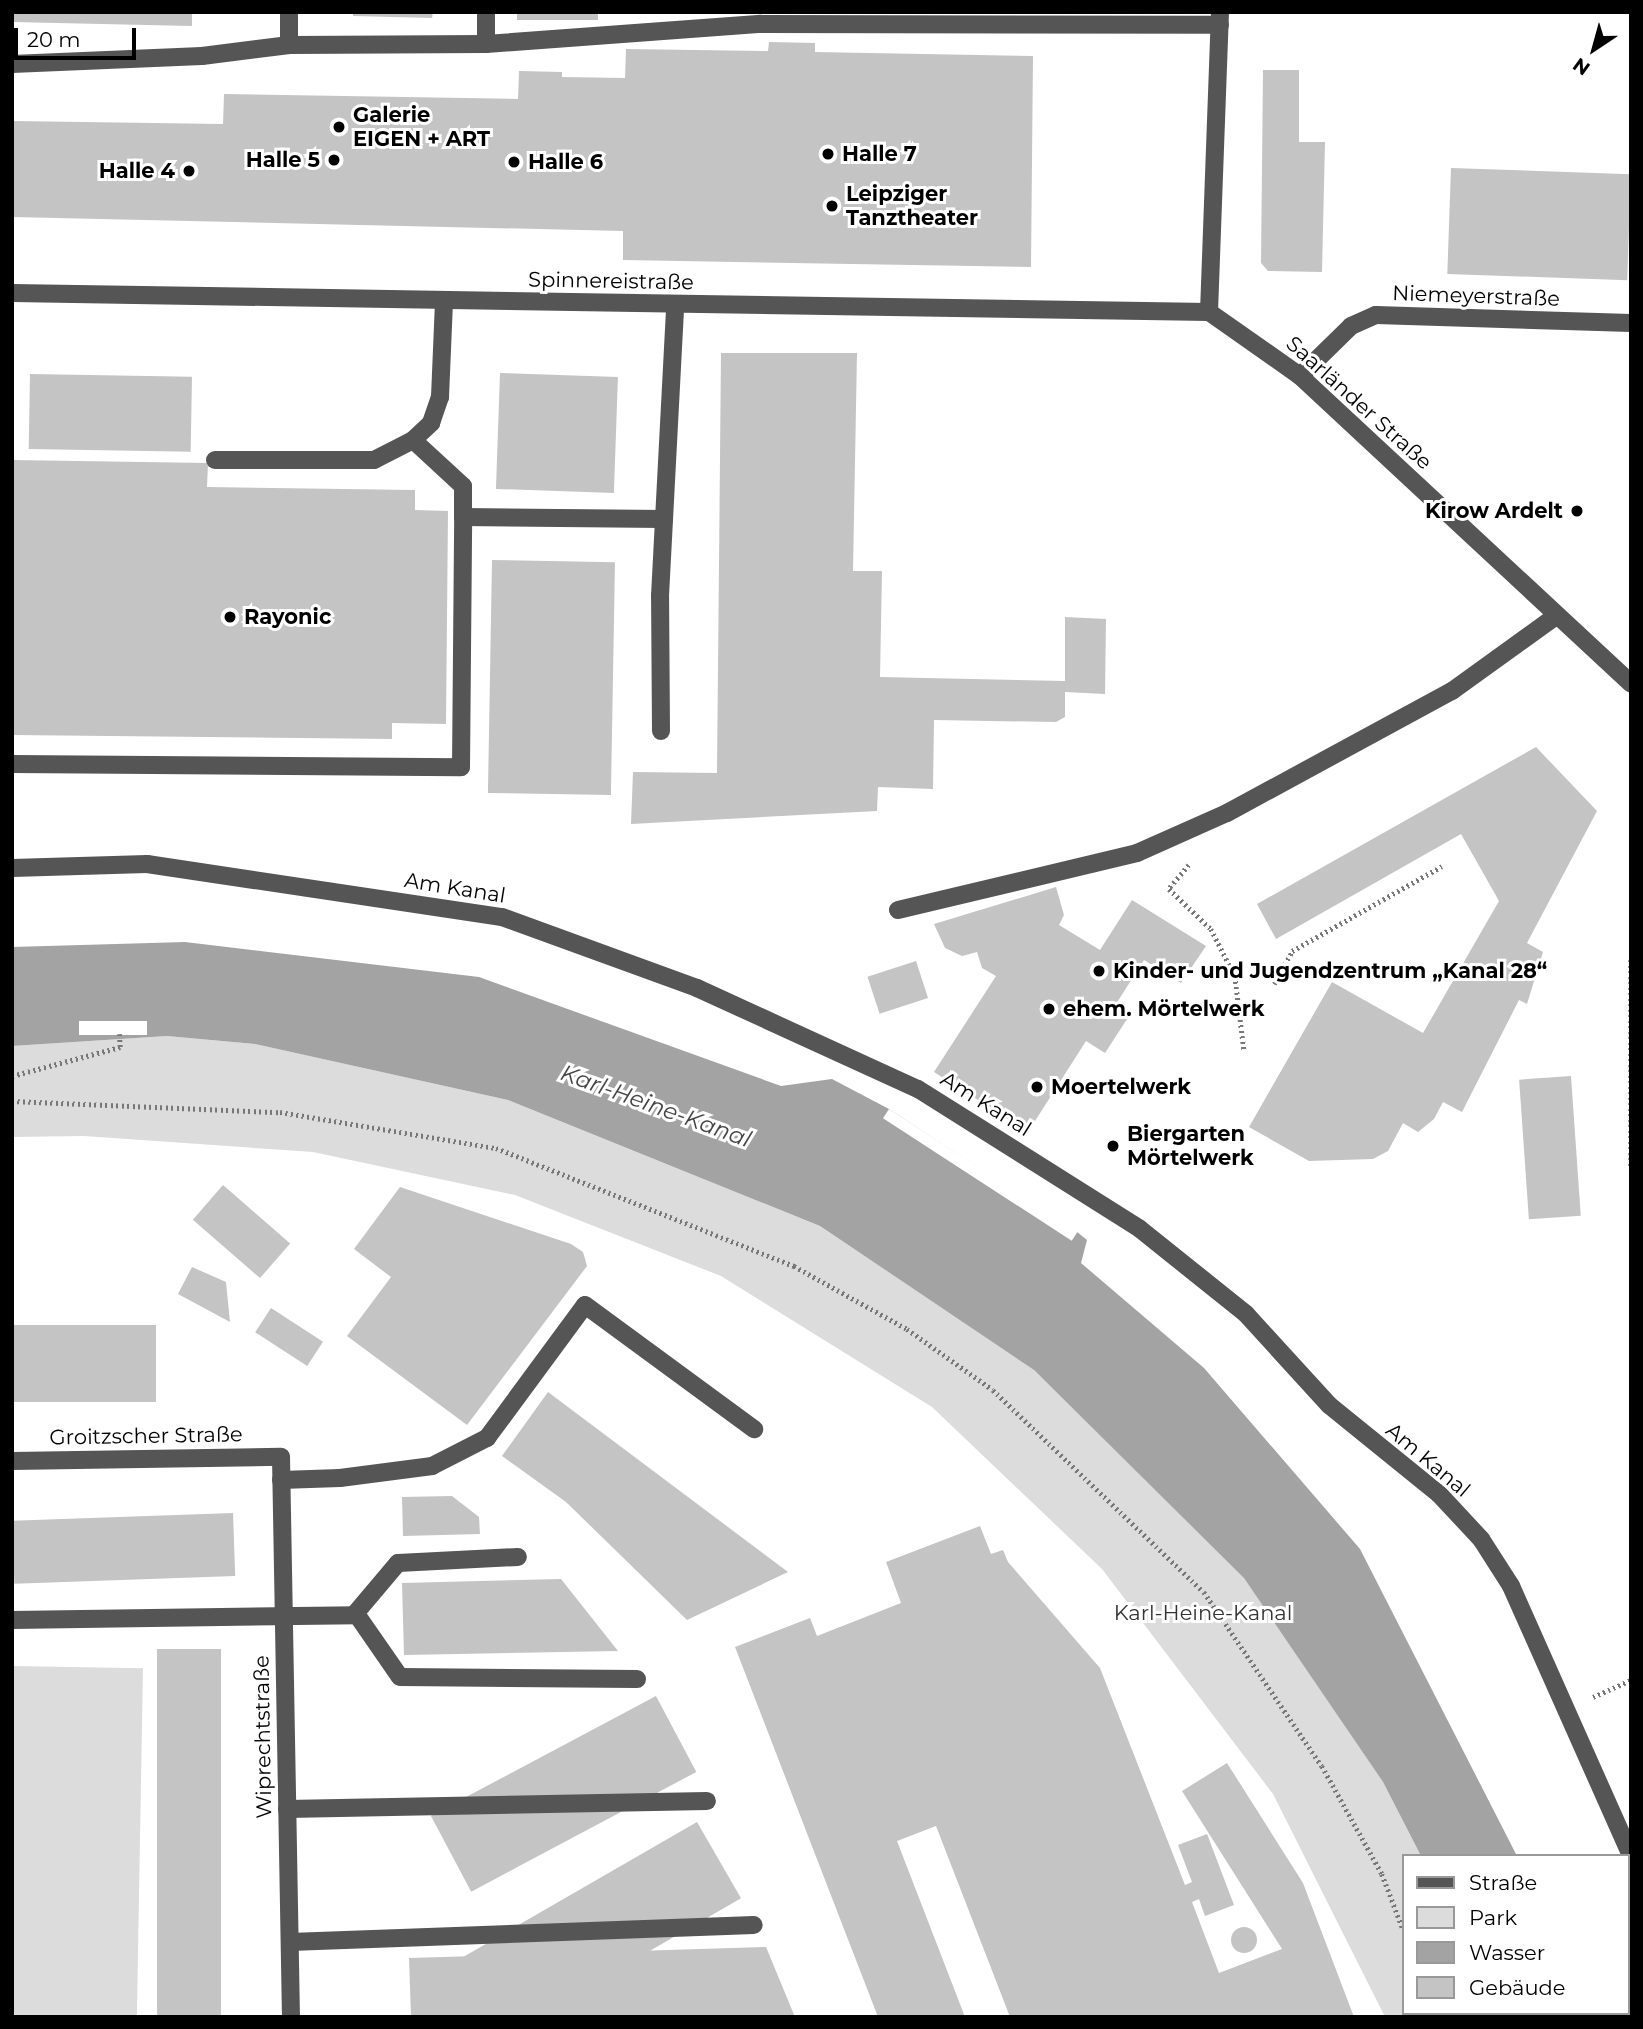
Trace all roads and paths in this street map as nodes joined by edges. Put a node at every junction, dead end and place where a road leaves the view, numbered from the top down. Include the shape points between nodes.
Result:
1 (289, 12) edge
2 (486, 12) edge
3 (1220, 19) edge
4 (486, 44) junction
5 (289, 45) junction
6 (12, 64) edge
7 (12, 293) edge
8 (444, 300) junction
9 (675, 305) junction
10 (1209, 312) junction
11 (1631, 323) edge
12 (1300, 376) junction
13 (413, 440) junction
14 (215, 460) dead end
15 (463, 517) junction
16 (664, 519) junction
17 (1556, 616) junction
18 (1631, 684) edge
19 (661, 731) dead end
20 (12, 764) edge
21 (1442, 866) dead end
22 (12, 868) edge
23 (1169, 889) dead end
24 (898, 910) dead end
25 (1631, 960) edge
26 (1274, 984) dead end
27 (119, 1034) dead end
28 (1244, 1049) dead end
29 (12, 1076) edge
30 (12, 1101) edge
31 (1631, 1167) edge
32 (754, 1429) dead end
33 (281, 1457) joint
34 (12, 1461) edge
35 (281, 1480) junction
36 (518, 1557) dead end
37 (354, 1615) junction
38 (284, 1617) junction
39 (12, 1620) edge
40 (637, 1679) dead end
41 (1631, 1680) edge
42 (1584, 1700) dead end
43 (707, 1801) dead end
44 (287, 1809) junction
45 (1631, 1856) edge
46 (754, 1925) dead end
47 (1402, 1926) edge
48 (290, 1942) junction
49 (292, 2017) edge

1 - 5 street
2 - 4 street
3 - 4 street via 761,24
3 - 10 street
4 - 5 street
5 - 6 street via 202,56
7 - 8 street, Spinnereistraße
8 - 9 street, Spinnereistraße
8 - 13 street via 440,397 431,423
9 - 10 street, Spinnereistraße
9 - 16 street
10 - 12 street, Saarländer Straße
11 - 12 street, Niemeyerstraße via 1377,315 1351,326
12 - 17 street, Saarländer Straße
13 - 14 street via 374,460
13 - 15 street via 463,486
15 - 16 street
15 - 20 street via 461,767
16 - 19 street
17 - 18 street, Saarländer Straße
17 - 24 street via 1452,691 1227,813 1137,853
21 - 26 path via 1292,951
22 - 45 street, Am Kanal via 148,864 502,917 697,988 918,1088 1140,1229 1246,1314 1329,1405 1439,1494 1482,1539 1511,1586
23 - 28 path via 1212,929 1235,976
25 - 31 path
27 - 29 path via 120,1046
30 - 47 path via 279,1112 496,1148 794,1266 907,1329 993,1390 1204,1592 1322,1766 1381,1874
32 - 35 street via 585,1305 487,1438 432,1466
33 - 34 street, Groitzscher Straße
33 - 35 street, Wiprechtstraße
35 - 38 street, Wiprechtstraße
36 - 37 street via 398,1563
37 - 38 street
37 - 40 street via 400,1677
38 - 39 street
38 - 44 street, Wiprechtstraße
41 - 42 path
43 - 44 street
44 - 48 street, Wiprechtstraße
46 - 48 street
48 - 49 street, Wiprechtstraße

